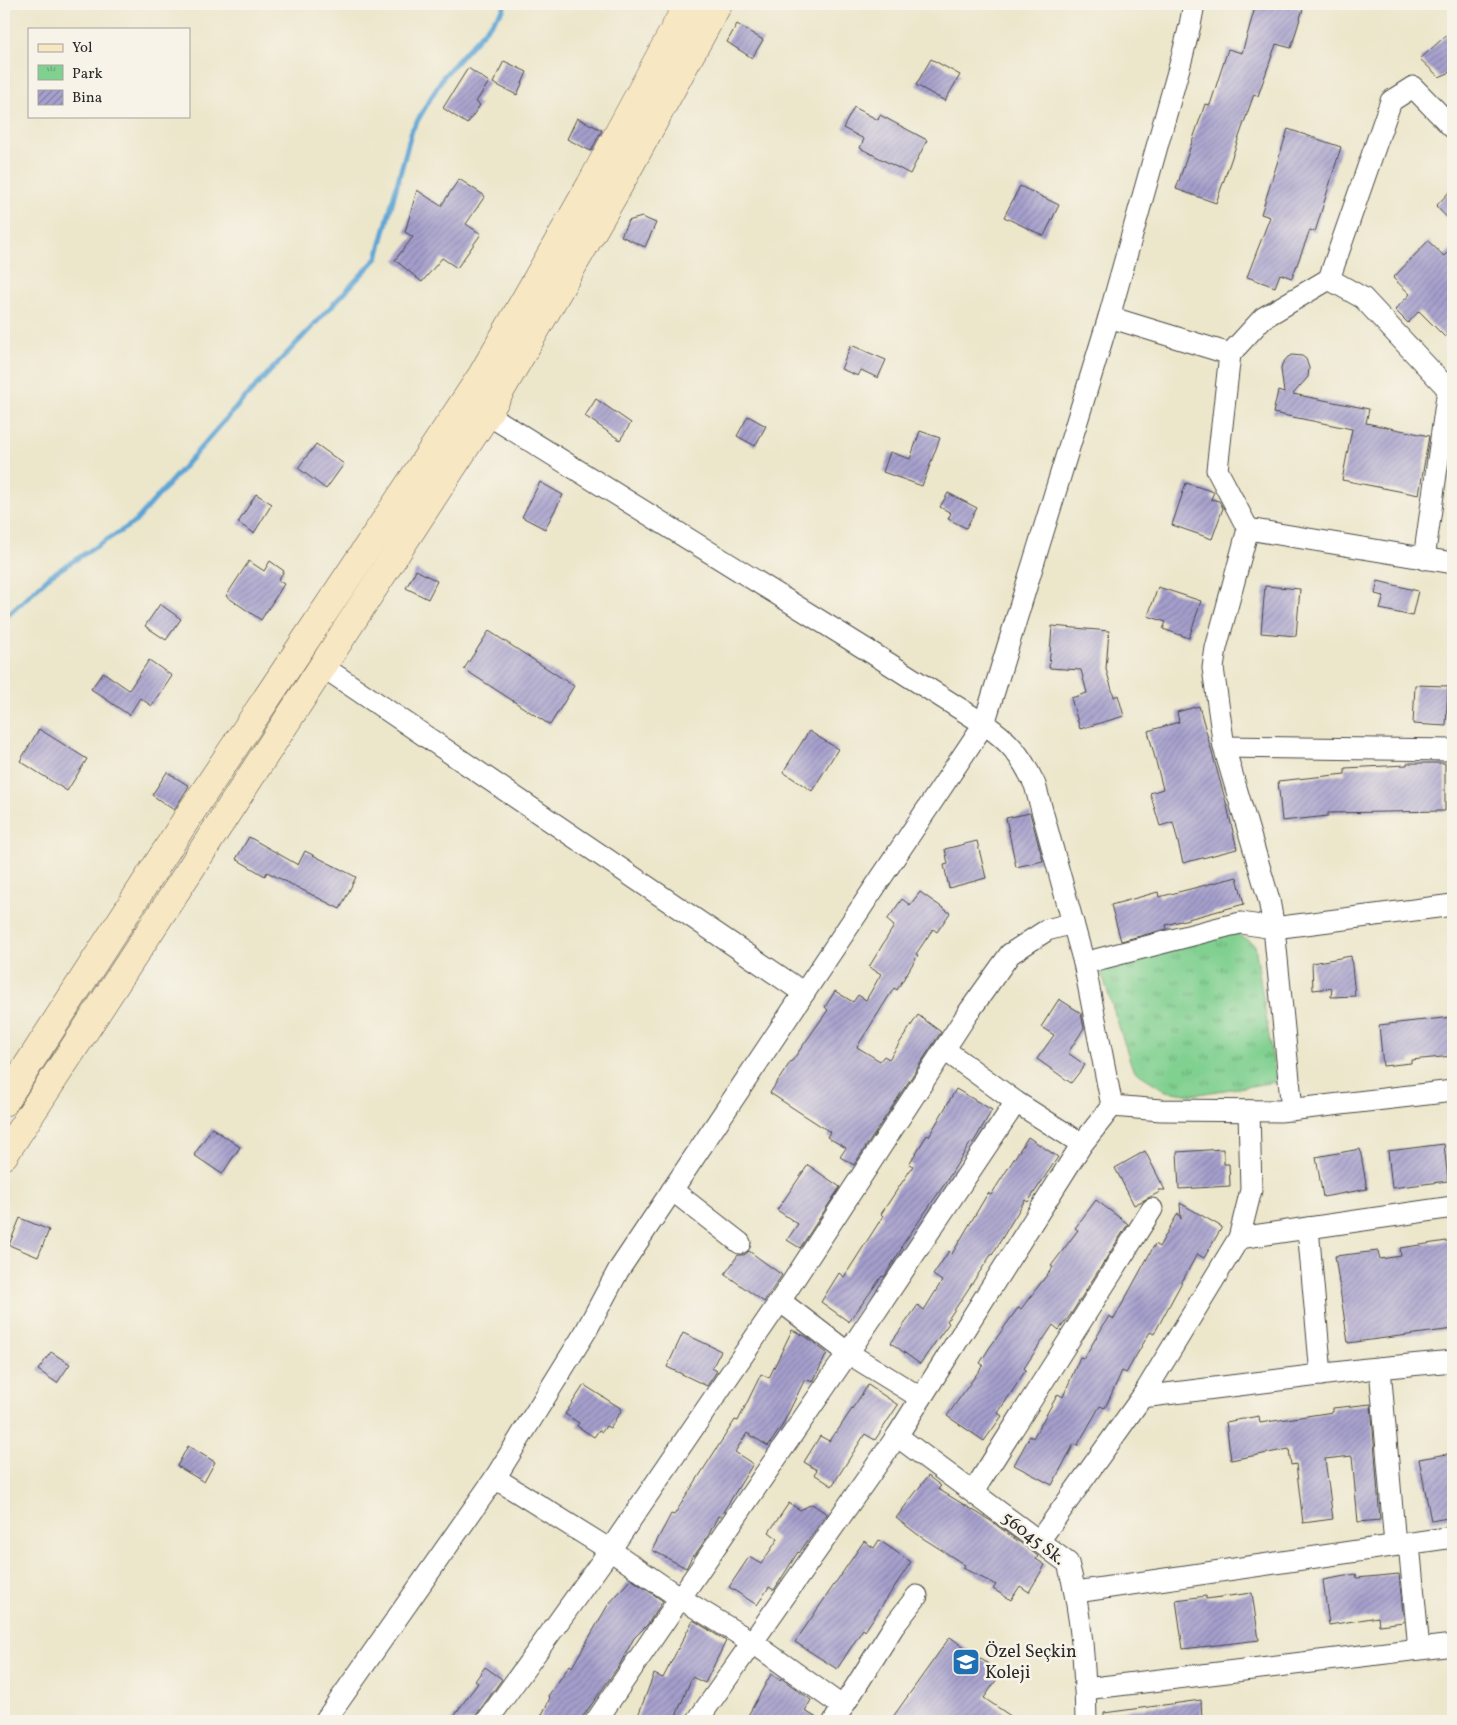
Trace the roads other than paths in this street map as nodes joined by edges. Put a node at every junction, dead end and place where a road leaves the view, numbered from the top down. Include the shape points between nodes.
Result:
1 (688, 4) edge
2 (718, 4) edge
3 (1194, 4) edge
4 (1453, 128) edge
5 (1329, 279) junction
6 (1108, 317) junction
7 (1230, 354) junction
8 (487, 414) junction
9 (1248, 528) junction
10 (1424, 559) junction
11 (1453, 563) edge
12 (322, 666) junction
13 (984, 724) junction
14 (1224, 747) junction
15 (1453, 750) edge
16 (1453, 905) edge
17 (1073, 923) junction
18 (1274, 928) junction
19 (1084, 962) junction
20 (804, 993) junction
21 (944, 1050) junction
22 (1453, 1091) edge
23 (4, 1102) edge
24 (1016, 1102) junction
25 (1112, 1106) junction
26 (1292, 1110) junction
27 (1249, 1111) junction
28 (1082, 1144) junction
29 (4, 1154) edge
30 (672, 1190) junction
31 (1453, 1207) edge
32 (1152, 1209) dead end
33 (1308, 1228) junction
34 (1239, 1238) junction
35 (740, 1243) dead end
36 (780, 1301) junction
37 (848, 1353) junction
38 (1453, 1361) edge
39 (1380, 1368) junction
40 (1321, 1375) junction
41 (1142, 1397) junction
42 (921, 1398) junction
43 (897, 1436) junction
44 (495, 1478) junction
45 (973, 1492) junction
46 (1453, 1537) edge
47 (1039, 1541) junction
48 (1402, 1544) junction
49 (610, 1550) junction
50 (1076, 1592) junction
51 (917, 1596) dead end
52 (680, 1598) junction
53 (752, 1642) junction
54 (1453, 1646) edge
55 (1419, 1649) junction
56 (1085, 1689) junction
57 (839, 1714) edge
58 (325, 1721) edge
59 (487, 1721) edge
60 (596, 1721) edge
61 (696, 1721) edge
62 (1086, 1721) edge

1 - 23 main road via 590,186 482,375
2 - 8 main road via 613,196
3 - 6 street
4 - 5 street via 1413,87 1391,101
5 - 7 street via 1263,318
5 - 10 street via 1363,298 1448,389
6 - 7 street
6 - 13 street
7 - 9 street via 1217,470
8 - 12 main road
8 - 13 street
9 - 10 street
9 - 14 street via 1213,668
10 - 11 street
12 - 20 street
12 - 29 main road
13 - 17 street via 1013,747 1026,764 1035,785
13 - 20 street
14 - 15 street
14 - 18 street via 1269,900
16 - 18 street
17 - 19 street
17 - 21 street via 1047,930 1010,954
18 - 19 street via 1241,923
18 - 26 street
19 - 25 street
20 - 30 street
21 - 24 street
21 - 36 street
22 - 26 street
24 - 28 street
24 - 37 street
25 - 27 street
25 - 28 street
26 - 27 street
27 - 34 street via 1250,1190
28 - 42 street
30 - 35 street
30 - 44 street via 618,1271 586,1331
31 - 33 street
32 - 45 street
33 - 34 street
33 - 40 street
34 - 41 street
36 - 37 street
36 - 49 street
37 - 42 street
37 - 52 street
38 - 39 street
39 - 40 street
39 - 48 street
40 - 41 street
41 - 47 street
42 - 43 street
43 - 45 street, 56045 Sk.
43 - 53 street
44 - 49 street
44 - 58 street
45 - 47 street, 56045 Sk.
46 - 48 street
47 - 50 street, 56045 Sk. via 1068,1563
48 - 50 street
48 - 55 street
49 - 52 street
49 - 59 street
50 - 56 street, 56045 Sk.
51 - 57 street via 894,1626
52 - 53 street
52 - 60 street
53 - 57 street
53 - 61 street
54 - 55 street
55 - 56 street
56 - 62 street, 56045 Sk.

